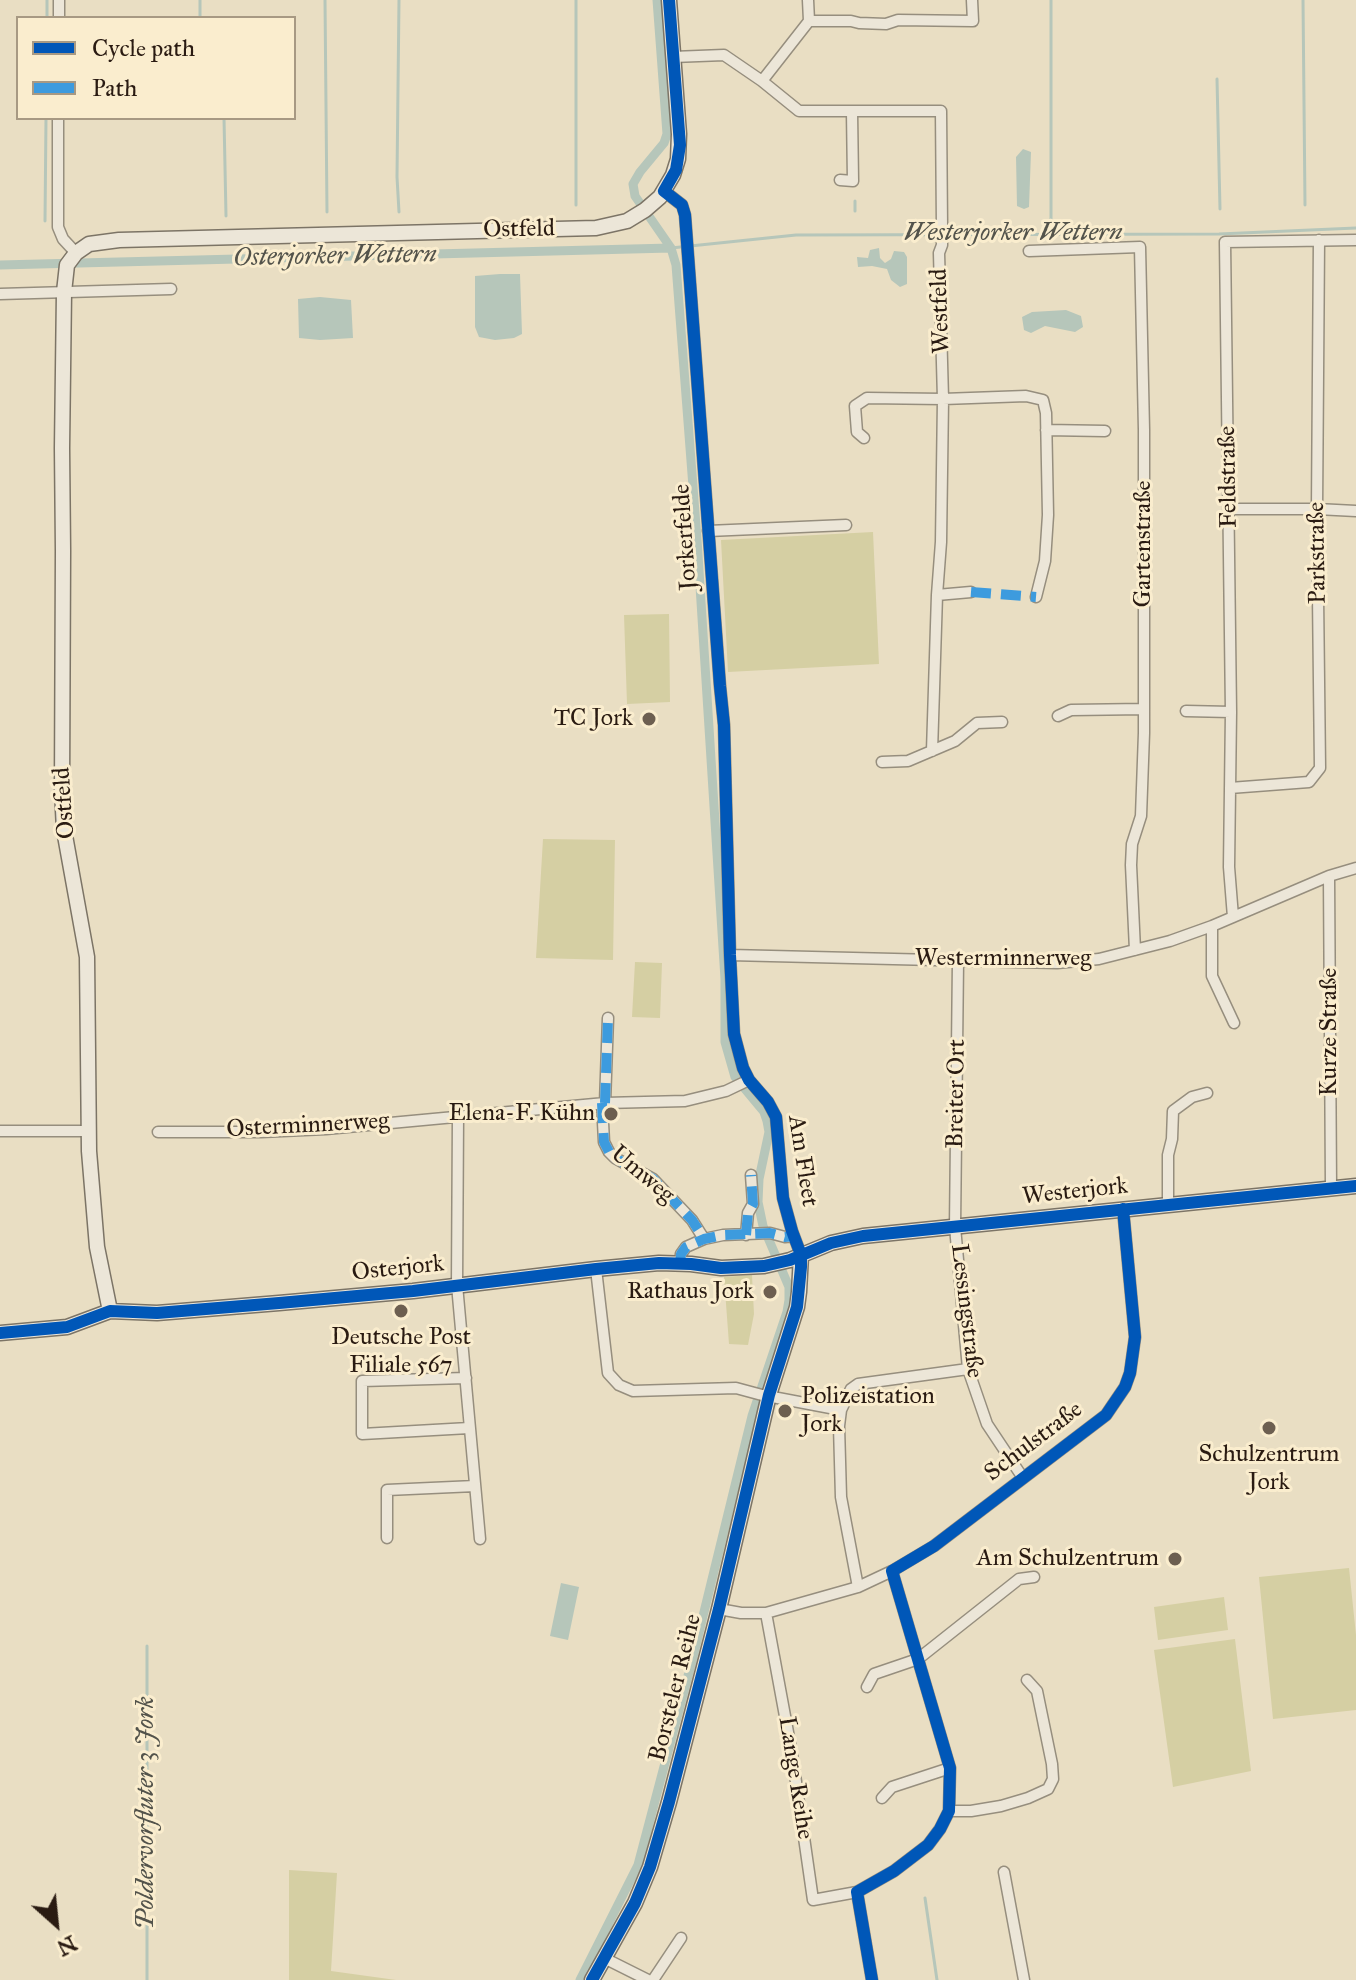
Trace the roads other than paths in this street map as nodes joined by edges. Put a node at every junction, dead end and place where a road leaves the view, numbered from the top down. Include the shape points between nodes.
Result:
1 (669, 0) edge
2 (808, 0) edge
3 (972, 0) edge
4 (809, 21) junction
5 (673, 57) junction
6 (762, 81) junction
7 (852, 112) junction
8 (58, 120) edge
9 (840, 180) dead end
10 (664, 191) junction
11 (1319, 240) junction
12 (1356, 240) edge
13 (1029, 251) dead end
14 (74, 254) junction
15 (171, 289) dead end
16 (64, 292) junction
17 (0, 294) edge
18 (943, 399) junction
19 (1046, 430) junction
20 (1105, 431) dead end
21 (864, 438) dead end
22 (1229, 509) junction
23 (1317, 509) junction
24 (1356, 511) edge
25 (846, 525) dead end
26 (708, 531) junction
27 (971, 592) dead end
28 (937, 595) junction
29 (1036, 597) dead end
30 (1144, 709) junction
31 (1186, 711) dead end
32 (1231, 712) junction
33 (1058, 716) dead end
34 (1002, 722) dead end
35 (932, 751) junction
36 (882, 762) dead end
37 (1230, 788) junction
38 (1356, 868) edge
39 (1329, 876) junction
40 (1233, 917) junction
41 (1212, 926) junction
42 (1135, 950) junction
43 (730, 955) junction
44 (958, 961) junction
45 (608, 1018) dead end
46 (1234, 1023) dead end
47 (744, 1083) junction
48 (1207, 1093) dead end
49 (603, 1103) junction
50 (458, 1116) junction
51 (0, 1131) edge
52 (89, 1131) junction
53 (158, 1132) dead end
54 (751, 1175) dead end
55 (1356, 1186) edge
56 (1331, 1188) junction
57 (1168, 1205) junction
58 (1123, 1209) junction
59 (955, 1227) junction
60 (746, 1235) junction
61 (794, 1236) junction
62 (704, 1239) junction
63 (801, 1255) junction
64 (680, 1264) junction
65 (596, 1269) junction
66 (457, 1285) junction
67 (110, 1311) junction
68 (0, 1333) edge
69 (968, 1369) junction
70 (466, 1378) junction
71 (762, 1394) junction
72 (841, 1410) junction
73 (469, 1428) junction
74 (1023, 1478) junction
75 (475, 1486) junction
76 (387, 1538) dead end
77 (480, 1539) dead end
78 (892, 1571) junction
79 (1034, 1577) dead end
80 (858, 1587) junction
81 (719, 1609) junction
82 (766, 1613) junction
83 (918, 1659) junction
84 (1027, 1680) dead end
85 (867, 1687) dead end
86 (950, 1768) junction
87 (882, 1798) dead end
88 (949, 1811) junction
89 (1004, 1872) dead end
90 (857, 1892) junction
91 (681, 1938) dead end
92 (604, 1958) junction
93 (592, 1980) edge
94 (650, 1980) edge
95 (872, 1980) edge
96 (1024, 1980) edge

1 - 5 street
2 - 4 street
3 - 4 street via 973,21
4 - 6 street
5 - 6 street, Westfeld via 724,55
5 - 10 street via 680,145 676,170
6 - 7 street, Westfeld via 799,111
7 - 9 street via 853,181
7 - 18 street, Westfeld via 941,111
8 - 14 street via 58,227
10 - 14 street, Ostfeld via 636,217 596,228 119,240 93,243
10 - 26 street, Jorkerfelde via 682,205 685,215
11 - 12 street
11 - 22 street, Feldstraße via 1225,242
11 - 23 street, Parkstraße
13 - 30 street, Gartenstraße via 1140,247
14 - 16 street, Ostfeld
15 - 16 street
16 - 17 street
16 - 52 street, Ostfeld via 62,790 87,957
18 - 19 street via 1043,400
18 - 21 street via 867,398 855,406 857,432
18 - 28 street, Westfeld
19 - 20 street
19 - 29 street via 1048,515
22 - 23 street
22 - 32 street, Feldstraße
23 - 24 street
23 - 37 street, Parkstraße via 1320,768 1309,782
25 - 26 street
26 - 43 street, Jorkerfelde via 724,725
27 - 28 street
28 - 35 street, Westfeld
30 - 33 street via 1071,710
30 - 42 street, Gartenstraße via 1141,816 1131,865
31 - 32 street
32 - 37 street, Feldstraße
34 - 35 street via 977,723
35 - 36 street via 908,761
37 - 40 street, Feldstraße
38 - 39 street, Westerminnerweg
39 - 40 street, Westerminnerweg
39 - 56 street, Kurze Straße
40 - 41 street, Westerminnerweg
41 - 42 street, Westerminnerweg
41 - 46 street via 1212,976
42 - 44 street, Westerminnerweg via 1057,963
43 - 44 street, Westerminnerweg
43 - 47 street, Jorkerfelde via 734,1034
44 - 59 street, Breiter Ort
45 - 49 street
47 - 49 street, Osterminnerweg via 685,1101
47 - 61 street, Am Fleet via 768,1102 776,1117 783,1198
48 - 57 street via 1173,1111
49 - 50 street, Osterminnerweg
49 - 62 street, Umweg via 609,1152 653,1179
50 - 53 street, Osterminnerweg via 326,1129
50 - 66 street
51 - 52 street
52 - 67 street, Ostfeld via 95,1232
54 - 60 street via 753,1204
55 - 56 street, Westerjork
56 - 57 street, Westerjork
57 - 58 street, Westerjork
58 - 59 street, Westerjork
58 - 74 street, Schulstraße via 1135,1337 1125,1387 1106,1415
59 - 63 street, Westerjork via 843,1239
59 - 69 street, Lessingstraße
60 - 61 street
60 - 62 street
61 - 63 street, Am Fleet
62 - 64 street via 686,1247
63 - 64 street, Osterjork via 754,1267
63 - 71 street, Borsteler Reihe via 797,1307
64 - 65 street, Osterjork
65 - 66 street, Osterjork
65 - 71 street via 608,1373 619,1385 633,1391 730,1387
66 - 67 street, Osterjork via 157,1313
66 - 70 street
67 - 68 street, Osterjork via 67,1327
69 - 72 street via 858,1384
69 - 74 street, Lessingstraße via 987,1424
70 - 73 street
70 - 73 street via 362,1381 362,1434
71 - 72 street
71 - 81 street, Borsteler Reihe
72 - 80 street via 841,1497
73 - 75 street
74 - 78 street, Schulstraße
75 - 76 street via 387,1490
75 - 77 street
78 - 80 street, Schulstraße
78 - 83 street
79 - 83 street via 1019,1579
80 - 82 street, Schulstraße
81 - 82 street, Schulstraße
81 - 92 street, Borsteler Reihe via 650,1867
82 - 90 street, Lange Reihe via 813,1900
83 - 85 street via 874,1674
83 - 86 street
84 - 88 street via 1037,1691 1052,1764 1048,1789 1001,1806
86 - 87 street via 892,1787
86 - 88 street
88 - 90 street, Lange Reihe via 928,1845
89 - 96 street
90 - 95 street
91 - 94 street
92 - 93 street, Borsteler Reihe
92 - 94 street

